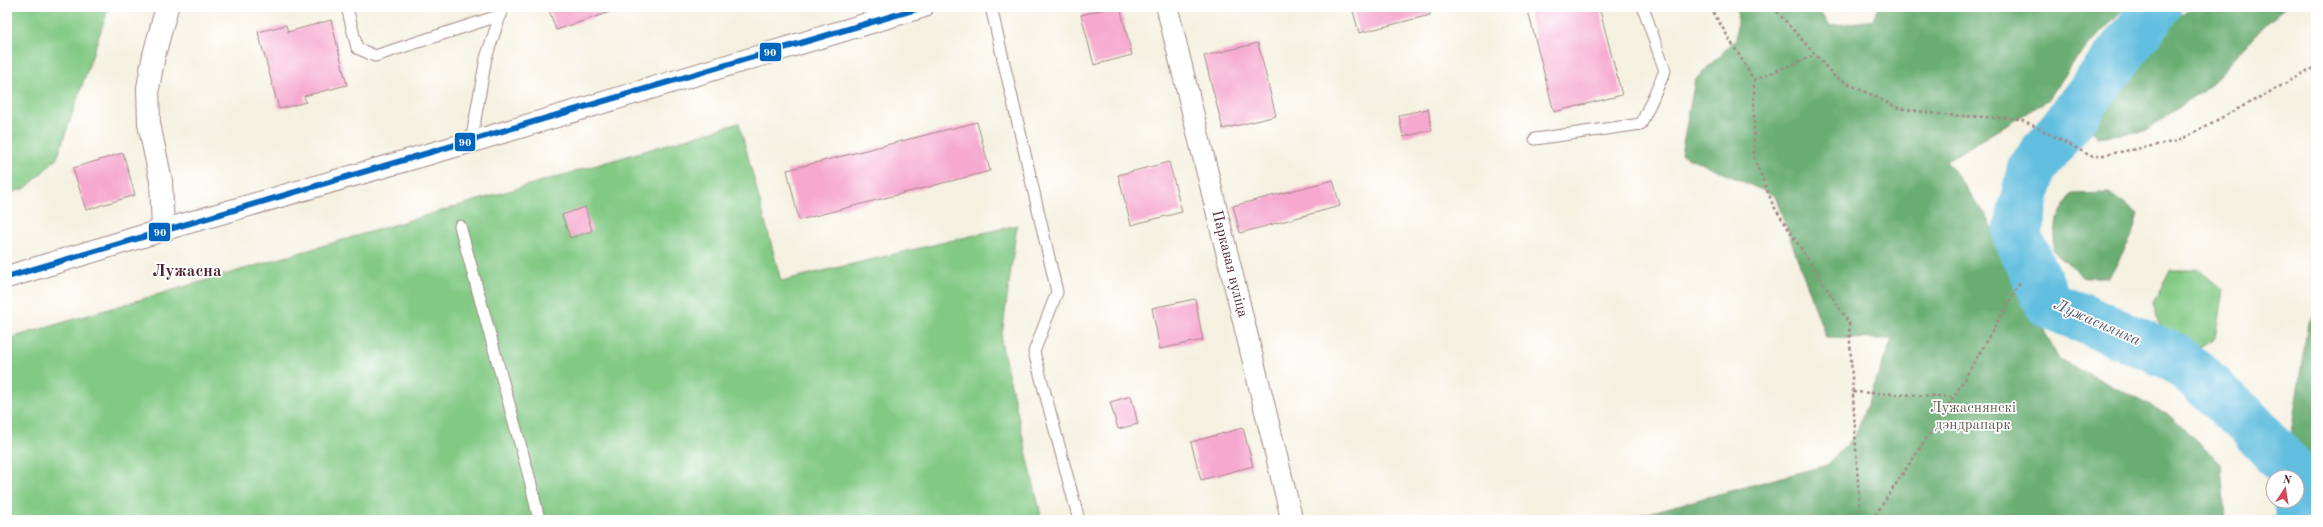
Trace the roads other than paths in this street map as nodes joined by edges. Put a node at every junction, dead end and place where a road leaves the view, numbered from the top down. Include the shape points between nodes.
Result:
1 (167, 7) edge
2 (346, 7) edge
3 (923, 7) edge
4 (991, 7) edge
5 (1167, 7) edge
6 (1643, 7) edge
7 (502, 11) edge
8 (1535, 139) dead end
9 (471, 142) junction
10 (460, 226) dead end
11 (163, 230) junction
12 (7, 277) edge
13 (539, 520) edge
14 (1079, 520) edge
15 (1292, 520) edge

1 - 11 street via 148,88 149,124 161,181
2 - 7 lane via 358,48 375,56
3 - 9 street
4 - 14 lane via 1057,292 1034,352
5 - 15 street, Паркавая вуліца
6 - 8 lane via 1665,71 1641,124
7 - 9 lane via 486,58
9 - 11 street
10 - 13 lane
11 - 12 street

